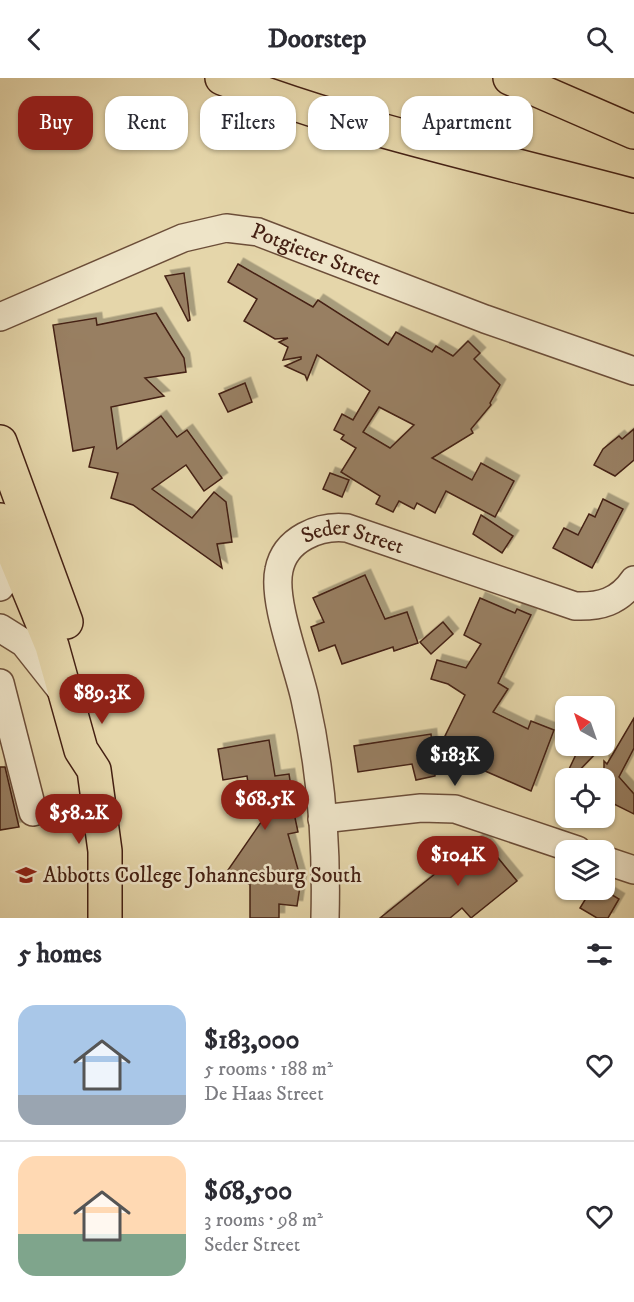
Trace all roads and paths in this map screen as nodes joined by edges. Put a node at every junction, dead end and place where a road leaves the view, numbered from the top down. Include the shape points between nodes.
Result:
1 (222, 78) edge
2 (510, 78) edge
3 (634, 132) edge
4 (634, 196) edge
5 (0, 317) edge
6 (634, 371) edge
7 (0, 442) edge
8 (4, 530) edge
9 (634, 580) edge
10 (0, 587) edge
11 (0, 628) edge
12 (0, 683) edge
13 (68, 699) junction
14 (94, 770) junction
15 (33, 812) dead end
16 (322, 819) junction
17 (555, 843) edge
18 (615, 864) edge
19 (634, 870) edge
20 (105, 918) edge
21 (325, 918) edge

1 - 4 main road via 390,134
2 - 3 main road
5 - 6 street, Potgieter Street via 183,238 240,228 288,242 485,319
7 - 14 main road via 80,659 103,747
8 - 10 street via 10,573
8 - 13 main road via 45,627
9 - 16 street, Seder Street via 609,602 575,606 347,528 318,530 301,538 281,563 279,592 305,699
11 - 13 street via 24,643
12 - 15 street
13 - 14 main road via 81,750
14 - 20 main road via 105,851
16 - 17 street via 421,808 455,809
16 - 21 street, Seder Street
18 - 19 street

